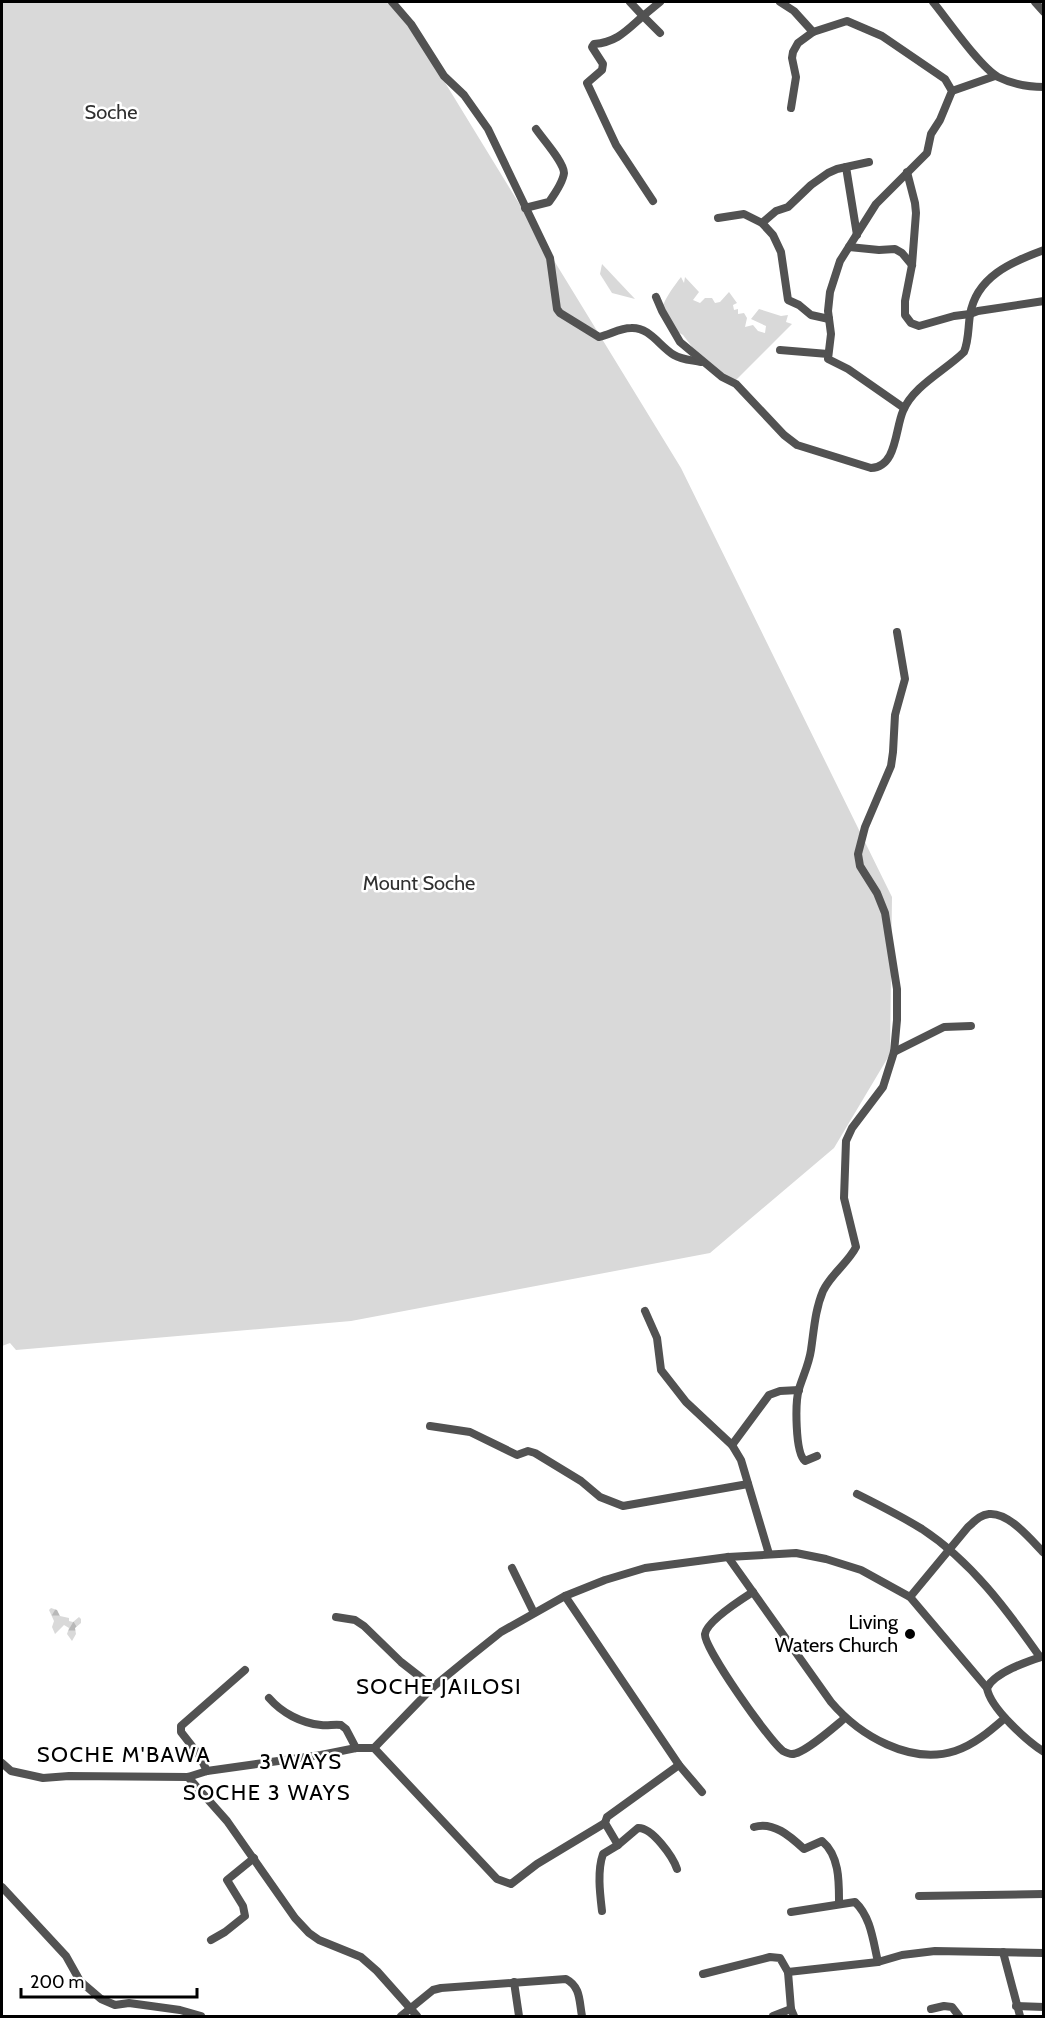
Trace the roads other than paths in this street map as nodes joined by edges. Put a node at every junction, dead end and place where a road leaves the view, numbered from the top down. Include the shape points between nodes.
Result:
1 (392, 2) edge
2 (630, 2) edge
3 (660, 2) edge
4 (780, 2) edge
5 (933, 2) edge
6 (1035, 2) edge
7 (1044, 12) edge
8 (644, 16) junction
9 (813, 32) junction
10 (660, 33) dead end
11 (995, 75) junction
12 (1044, 87) edge
13 (952, 91) junction
14 (791, 108) dead end
15 (536, 129) dead end
16 (868, 162) dead end
17 (846, 167) junction
18 (907, 172) junction
19 (653, 201) dead end
20 (525, 208) junction
21 (718, 218) dead end
22 (762, 223) junction
23 (857, 235) junction
24 (849, 248) junction
25 (1044, 250) edge
26 (912, 265) junction
27 (657, 297) dead end
28 (1044, 302) edge
29 (970, 314) junction
30 (829, 319) junction
31 (780, 350) dead end
32 (828, 354) junction
33 (703, 362) junction
34 (904, 408) junction
35 (897, 632) dead end
36 (971, 1026) dead end
37 (894, 1052) junction
38 (645, 1311) dead end
39 (799, 1390) junction
40 (430, 1426) dead end
41 (732, 1445) junction
42 (817, 1456) dead end
43 (748, 1484) junction
44 (857, 1494) dead end
45 (948, 1550) junction
46 (1044, 1553) edge
47 (769, 1554) junction
48 (728, 1557) junction
49 (512, 1568) dead end
50 (753, 1592) junction
51 (565, 1596) junction
52 (910, 1597) junction
53 (534, 1613) junction
54 (336, 1617) dead end
55 (1042, 1656) edge
56 (245, 1670) dead end
57 (433, 1687) junction
58 (987, 1688) junction
59 (269, 1698) dead end
60 (845, 1718) junction
61 (1005, 1718) junction
62 (356, 1748) junction
63 (374, 1748) junction
64 (1044, 1752) edge
65 (2, 1763) edge
66 (679, 1765) junction
67 (207, 1771) junction
68 (188, 1777) junction
69 (702, 1792) dead end
70 (605, 1822) junction
71 (754, 1827) dead end
72 (618, 1845) junction
73 (254, 1858) junction
74 (677, 1869) dead end
75 (2, 1887) edge
76 (1044, 1894) edge
77 (919, 1896) dead end
78 (839, 1904) junction
79 (602, 1911) dead end
80 (791, 1912) dead end
81 (211, 1940) dead end
82 (1002, 1952) junction
83 (1044, 1953) edge
84 (878, 1962) junction
85 (788, 1972) junction
86 (703, 1974) dead end
87 (514, 1983) junction
88 (1016, 2006) junction
89 (1044, 2007) edge
90 (409, 2009) junction
91 (931, 2009) dead end
92 (793, 2013) edge
93 (201, 2016) edge
94 (401, 2016) edge
95 (417, 2016) edge
96 (519, 2016) edge
97 (582, 2016) edge
98 (773, 2016) edge
99 (959, 2016) edge
100 (1020, 2016) edge

1 - 20 street via 444,76 464,94 486,125
2 - 8 street
3 - 8 street
4 - 9 street
5 - 11 street
6 - 7 street
8 - 10 street
8 - 19 street via 618,38 594,44 602,70 587,83 616,145
9 - 13 street via 847,21 868,29 945,79
9 - 14 street via 793,52 796,77
11 - 12 street via 1030,87
11 - 13 street
13 - 18 street via 931,134 929,150
15 - 20 street via 564,174 549,202
16 - 17 street
17 - 22 street via 828,172 788,207
17 - 23 street
18 - 23 street via 876,204
18 - 26 street via 915,203
20 - 33 street via 550,258 560,313 599,338 635,328 650,334 677,356
21 - 22 street via 744,214
22 - 30 street via 778,244 788,300 811,315
23 - 24 street
24 - 26 street via 895,249
24 - 30 street via 840,261 830,292
25 - 29 street via 1026,256 984,283
26 - 29 street via 905,307 911,323 919,326
27 - 33 street via 680,342
28 - 29 street
29 - 34 street via 964,352 926,382
30 - 32 street
31 - 32 street
32 - 34 street via 828,359
33 - 34 street via 736,384 797,445 871,468 889,460
35 - 37 street via 905,679 895,716 891,766 858,854 860,866 881,901 889,933 897,996
36 - 37 street via 944,1027
37 - 39 street via 883,1087 846,1141 844,1198 856,1247 822,1293
38 - 41 street via 657,1338 661,1370 686,1402
39 - 41 street via 769,1395
39 - 42 street via 800,1455 805,1461
40 - 43 street via 470,1432 517,1455 535,1453 600,1497 623,1506
41 - 43 street
43 - 47 street
44 - 45 street via 923,1530
45 - 46 street via 979,1518 992,1514 1016,1526
45 - 52 street
45 - 55 street via 1001,1604
47 - 48 street
47 - 52 street via 796,1553 826,1559 861,1570
48 - 50 street
48 - 51 street via 645,1568
49 - 53 street
50 - 60 street
50 - 60 street via 710,1624 705,1636 720,1666 768,1735 791,1754 800,1752
51 - 53 street
51 - 66 street
52 - 58 street
53 - 57 street via 501,1632
54 - 57 street via 355,1620
55 - 58 street via 992,1680
56 - 67 street via 181,1726 181,1732
57 - 63 street
58 - 61 street
59 - 62 street via 297,1718 322,1726 341,1725
60 - 61 street via 880,1741 921,1755 955,1751
61 - 64 street
62 - 63 street
62 - 67 street
63 - 70 street via 496,1879 506,1884
65 - 68 street via 11,1771 37,1778
66 - 69 street
66 - 70 street
67 - 68 street
68 - 73 street
70 - 72 street
71 - 78 street via 762,1824 776,1828 804,1849 822,1841 829,1847 836,1865
72 - 74 street via 643,1828 674,1860
72 - 79 street via 603,1854 601,1860
73 - 81 street via 227,1880 243,1906 244,1916
73 - 90 street via 309,1933 361,1957
75 - 93 street via 55,1942 80,1981 109,2004 129,2003
76 - 77 street
78 - 80 street
78 - 84 street via 855,1902 863,1910
82 - 83 street
82 - 84 street via 909,1954
82 - 88 street
84 - 85 street
85 - 86 street via 780,1958 770,1957
85 - 92 street
87 - 90 street via 441,1988
87 - 96 street
87 - 97 street via 566,1979 578,1989
88 - 89 street
88 - 100 street
90 - 94 street
90 - 95 street
91 - 99 street via 951,2007
92 - 98 street

